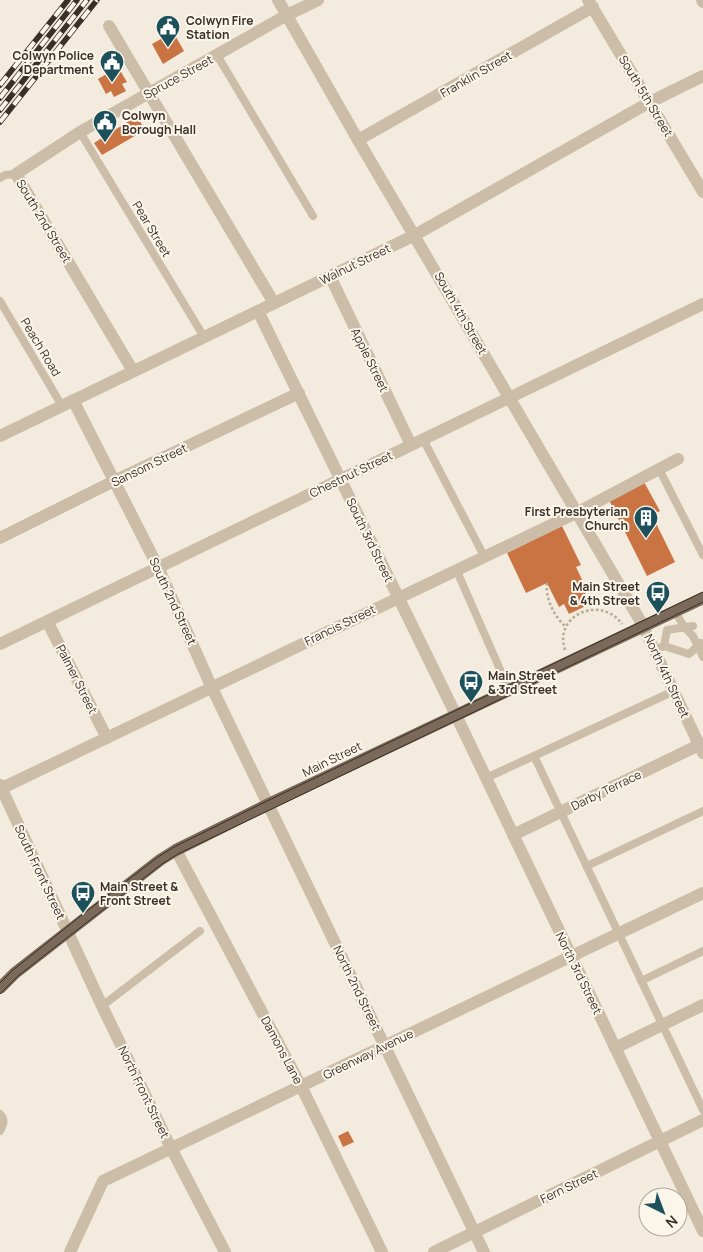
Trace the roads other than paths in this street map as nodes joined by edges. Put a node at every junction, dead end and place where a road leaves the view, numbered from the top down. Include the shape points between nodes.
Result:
1 (278, 0) edge
2 (318, 0) edge
3 (590, 4) edge
4 (287, 15) junction
5 (109, 26) dead end
6 (217, 55) junction
7 (703, 76) edge
8 (148, 94) junction
9 (650, 102) junction
10 (80, 132) junction
11 (358, 140) junction
12 (16, 174) junction
13 (0, 178) edge
14 (703, 192) edge
15 (313, 216) dead end
16 (415, 235) junction
17 (330, 276) junction
18 (0, 300) edge
19 (274, 303) junction
20 (703, 304) edge
21 (258, 311) junction
22 (204, 337) junction
23 (133, 371) junction
24 (299, 394) junction
25 (510, 397) junction
26 (68, 403) junction
27 (0, 436) edge
28 (423, 439) junction
29 (411, 445) junction
30 (678, 459) dead end
31 (658, 469) junction
32 (340, 479) junction
33 (114, 481) junction
34 (578, 512) junction
35 (0, 538) edge
36 (703, 555) edge
37 (484, 556) junction
38 (158, 567) junction
39 (456, 570) junction
40 (398, 597) junction
41 (703, 598) edge
42 (675, 612) junction
43 (48, 620) junction
44 (693, 626) dead end
45 (644, 627) junction
46 (685, 628) junction
47 (0, 644) edge
48 (699, 644) junction
49 (659, 648) junction
50 (703, 657) edge
51 (212, 688) junction
52 (510, 690) junction
53 (674, 691) junction
54 (456, 715) junction
55 (698, 728) edge
56 (107, 738) junction
57 (701, 749) edge
58 (534, 756) junction
59 (486, 778) junction
60 (1, 788) edge
61 (269, 804) junction
62 (703, 811) edge
63 (561, 812) junction
64 (513, 835) junction
65 (176, 850) junction
66 (587, 866) junction
67 (703, 892) edge
68 (68, 931) junction
69 (200, 931) dead end
70 (618, 933) junction
71 (703, 951) edge
72 (571, 956) junction
73 (642, 981) junction
74 (0, 988) edge
75 (703, 1005) edge
76 (102, 1006) junction
77 (663, 1024) junction
78 (384, 1045) junction
79 (615, 1048) junction
80 (301, 1086) junction
81 (703, 1110) edge
82 (0, 1114) edge
83 (703, 1120) edge
84 (0, 1132) edge
85 (660, 1141) junction
86 (171, 1148) junction
87 (703, 1231) edge
88 (474, 1232) junction
89 (70, 1252) edge
90 (225, 1252) edge
91 (382, 1252) edge
92 (434, 1252) edge
93 (484, 1252) edge

1 - 4 street, South 4th Street
2 - 4 street, Spruce Street
3 - 9 street, South 5th Street
3 - 11 street, Franklin Street
4 - 6 street, Spruce Street
4 - 11 street, South 4th Street
5 - 8 street
6 - 8 street, Spruce Street
6 - 15 lane
7 - 9 street, Walnut Street
8 - 10 street, Spruce Street
8 - 19 street
9 - 14 street, South 5th Street
9 - 16 street, Walnut Street
10 - 12 street, Spruce Street
10 - 22 lane, Pear Street
11 - 16 street, South 4th Street
12 - 13 lane
12 - 23 street, South 2nd Street
16 - 17 street, Walnut Street
16 - 25 street, South 4th Street
17 - 19 street, Walnut Street
17 - 29 street, Apple Street
18 - 26 lane, Peach Road
19 - 21 street, Walnut Street
20 - 25 street, Chestnut Street
21 - 22 street, Walnut Street
21 - 24 street, South 3rd Street
22 - 23 street, Walnut Street
23 - 26 street, Walnut Street
24 - 32 street, South 3rd Street
24 - 33 street, Sansom Street
25 - 28 street, Chestnut Street
25 - 34 street, South 4th Street
26 - 27 street, Walnut Street
26 - 33 street, South 2nd Street
28 - 29 street, Chestnut Street
28 - 37 lane
29 - 32 street, Chestnut Street
30 - 31 street, Francis Street
31 - 34 street, Francis Street
31 - 36 lane
32 - 38 street, Chestnut Street
32 - 40 street, South 3rd Street
33 - 35 street, Sansom Street
33 - 38 street, South 2nd Street
34 - 37 street, Francis Street
34 - 45 street, South 4th Street
37 - 39 street, Francis Street
38 - 43 street, Chestnut Street
38 - 51 street, South 2nd Street
39 - 40 street, Francis Street
39 - 52 lane
40 - 51 street, Francis Street
40 - 54 street, South 3rd Street
41 - 42 main road, Main Street
42 - 45 main road, Main Street
42 - 46 lane
43 - 47 street, Chestnut Street
43 - 56 street, Palmer Street
44 - 46 lane
45 - 49 street, North 4th Street
45 - 52 main road, Main Street
46 - 48 lane via 695,635
46 - 49 lane via 667,630
48 - 49 lane via 689,654
48 - 50 lane
49 - 53 street, North 4th Street
51 - 56 street, Francis Street
51 - 61 street, South 2nd Street
52 - 54 main road, Main Street
53 - 55 street, North 4th Street
53 - 58 lane
54 - 59 street, North 3rd Street
54 - 61 main road, Main Street
55 - 57 street, North 4th Street
56 - 60 street, Francis Street
57 - 63 street, Darby Terrace
58 - 59 lane
58 - 63 lane
59 - 64 street, North 3rd Street
60 - 68 street, South Front Street
61 - 65 main road, Main Street
61 - 78 street, North 2nd Street
62 - 66 lane
63 - 64 street, Darby Terrace
63 - 66 lane
64 - 72 street, North 3rd Street
65 - 68 main road, Main Street
65 - 80 street, Damons Lane
66 - 70 lane
67 - 70 street, Greenway Avenue
68 - 74 main road, Main Street
68 - 76 street, North Front Street
69 - 76 lane
70 - 72 street, Greenway Avenue
70 - 73 lane
71 - 73 lane
72 - 78 street, Greenway Avenue
72 - 79 street, North 3rd Street
73 - 77 lane
75 - 77 street
76 - 86 street, North Front Street
77 - 79 street
77 - 81 lane
78 - 80 street, Greenway Avenue
78 - 88 street, North 2nd Street
79 - 85 street, North 3rd Street
80 - 86 street, Greenway Avenue
80 - 91 street, Damons Lane
82 - 84 lane via 4,1119
83 - 85 street, Fern Street
85 - 87 street, North 3rd Street
85 - 88 street, Fern Street
86 - 89 street, Greenway Avenue via 103,1181
86 - 90 street, North Front Street
88 - 92 street, Fern Street
88 - 93 street, North 2nd Street

